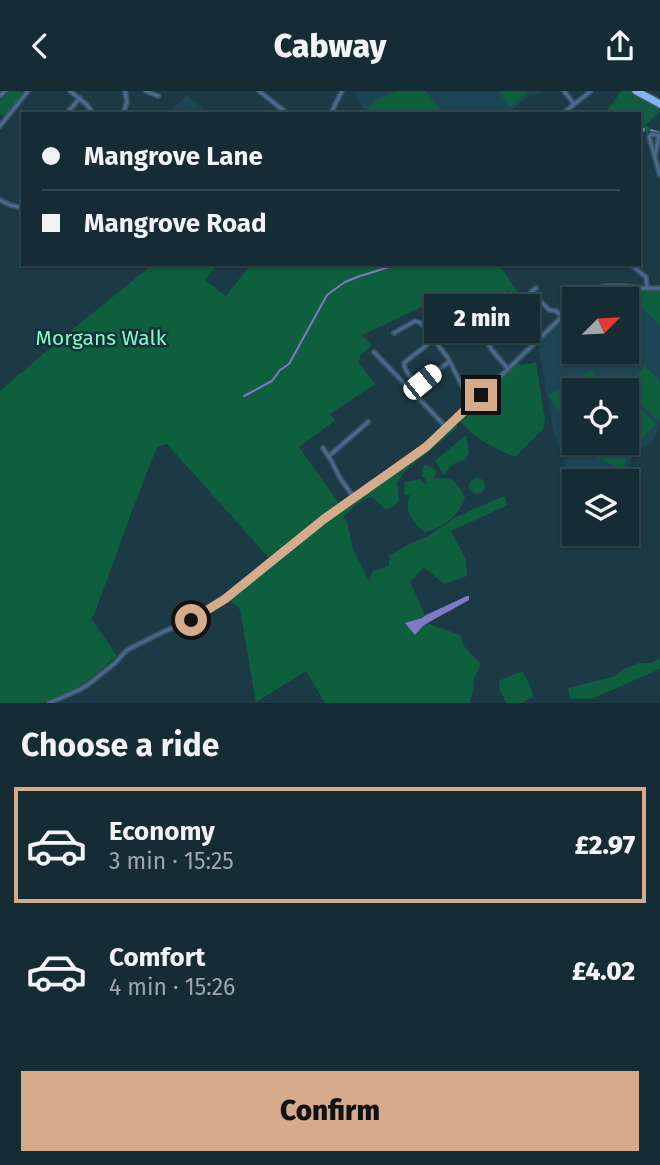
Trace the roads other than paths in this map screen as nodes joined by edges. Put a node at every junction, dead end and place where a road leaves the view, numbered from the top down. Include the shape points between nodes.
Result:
1 (5, 91) edge
2 (28, 91) edge
3 (70, 91) edge
4 (125, 91) edge
5 (146, 91) edge
6 (259, 91) edge
7 (342, 91) edge
8 (564, 91) edge
9 (591, 91) edge
10 (636, 91) edge
11 (645, 91) edge
12 (0, 96) edge
13 (158, 96) dead end
14 (80, 98) junction
15 (660, 102) edge
16 (574, 104) junction
17 (67, 112) edge
18 (91, 112) edge
19 (124, 112) edge
20 (285, 112) edge
21 (333, 112) edge
22 (564, 112) edge
23 (3, 118) edge
24 (0, 126) edge
25 (660, 136) edge
26 (654, 157) junction
27 (660, 175) edge
28 (0, 200) edge
29 (21, 208) edge
30 (632, 266) edge
31 (599, 287) edge
32 (647, 287) junction
33 (536, 288) dead end
34 (660, 288) edge
35 (562, 316) joint
36 (505, 318) dead end
37 (447, 324) dead end
38 (481, 332) junction
39 (394, 333) dead end
40 (433, 340) junction
41 (374, 352) dead end
42 (449, 361) junction
43 (508, 369) junction
44 (474, 402) junction
45 (368, 422) dead end
46 (447, 428) junction
47 (323, 448) dead end
48 (329, 456) junction
49 (354, 498) junction
50 (49, 703) edge

1 - 12 street
2 - 23 street
3 - 14 street
4 - 19 street
5 - 13 street
6 - 20 street
7 - 21 street
8 - 16 street
9 - 16 street
10 - 15 highway
11 - 15 highway
14 - 17 street
14 - 18 street
16 - 22 street
23 - 24 street
25 - 26 street
25 - 26 street via 649,137
26 - 27 street
28 - 29 street
30 - 32 street via 646,277
31 - 32 street
32 - 34 street
33 - 35 street via 530,293
35 - 43 street
36 - 38 street
37 - 38 street via 471,322
38 - 43 street
39 - 40 street via 417,321
40 - 42 street
40 - 42 street via 404,363 405,369 420,383
41 - 46 street
42 - 44 street
43 - 44 street
44 - 46 street
45 - 48 street
46 - 49 street
47 - 48 street
48 - 49 street
49 - 50 street via 204,613 127,650 89,684

